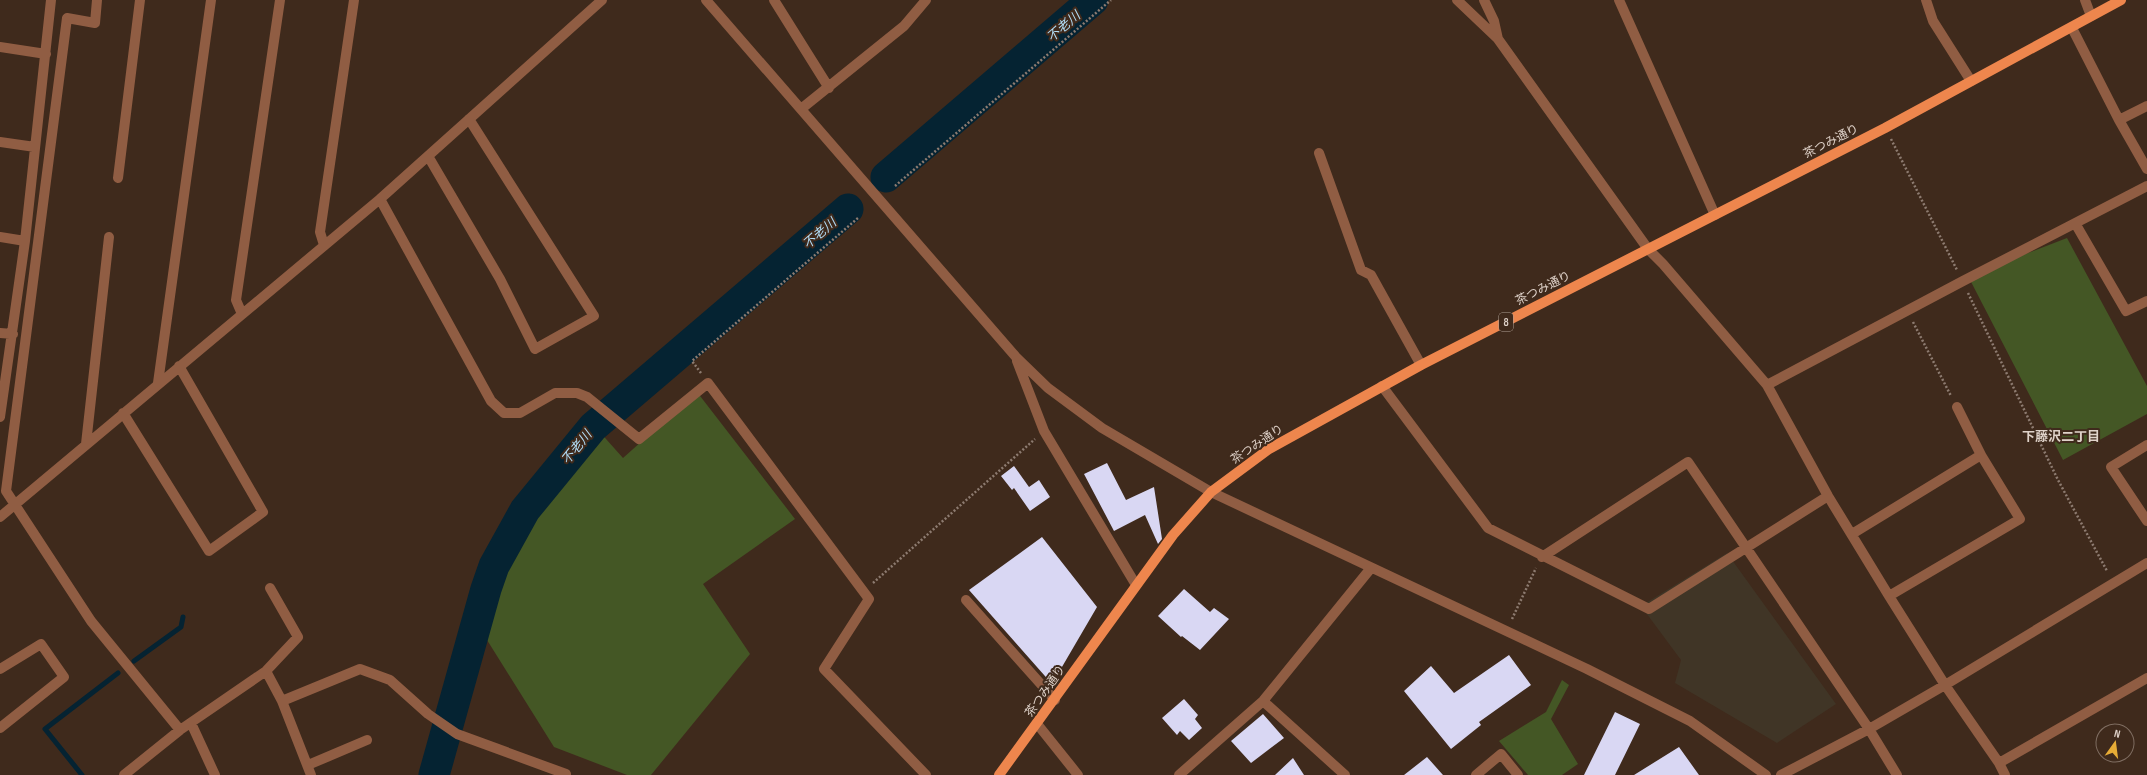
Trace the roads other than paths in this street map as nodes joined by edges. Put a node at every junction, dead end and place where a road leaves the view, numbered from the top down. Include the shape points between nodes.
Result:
1 (51, 0) edge
2 (97, 0) edge
3 (140, 0) edge
4 (210, 0) edge
5 (280, 0) edge
6 (354, 0) edge
7 (602, 0) edge
8 (706, 0) edge
9 (774, 0) edge
10 (926, 0) edge
11 (1458, 0) edge
12 (1484, 0) edge
13 (1619, 0) edge
14 (1926, 0) edge
15 (2085, 0) edge
16 (2122, 0) edge
17 (2091, 16) junction
18 (2072, 28) junction
19 (1498, 39) junction
20 (0, 47) edge
21 (46, 54) junction
22 (1971, 81) junction
23 (829, 88) junction
24 (2147, 106) edge
25 (801, 110) junction
26 (469, 119) junction
27 (2118, 120) junction
28 (0, 142) edge
29 (35, 147) junction
30 (1319, 153) dead end
31 (428, 156) junction
32 (2147, 169) edge
33 (118, 178) dead end
34 (2147, 186) edge
35 (380, 199) junction
36 (1715, 215) junction
37 (2075, 224) junction
38 (0, 237) edge
39 (109, 237) dead end
40 (25, 241) junction
41 (324, 245) junction
42 (1648, 249) junction
43 (2147, 301) edge
44 (242, 314) junction
45 (0, 333) edge
46 (13, 334) junction
47 (1016, 357) junction
48 (1421, 365) junction
49 (179, 366) junction
50 (158, 383) junction
51 (1767, 385) junction
52 (1382, 386) junction
53 (1957, 407) road end
54 (123, 413) junction
55 (0, 417) edge
56 (86, 444) junction
57 (2147, 445) edge
58 (1982, 454) junction
59 (1211, 492) junction
60 (1828, 496) junction
61 (15, 504) junction
62 (1, 515) edge
63 (2147, 521) edge
64 (1852, 534) junction
65 (1746, 548) junction
66 (1542, 557) junction
67 (2147, 563) edge
68 (1371, 568) junction
69 (1136, 585) junction
70 (270, 588) dead end
71 (1889, 596) junction
72 (966, 600) dead end
73 (0, 669) edge
74 (266, 671) junction
75 (2147, 678) edge
76 (1945, 685) junction
77 (1054, 700) junction
78 (282, 701) junction
79 (1263, 701) junction
80 (190, 723) junction
81 (1038, 725) junction
82 (0, 728) edge
83 (1869, 729) junction
84 (180, 730) junction
85 (367, 740) dead end
86 (1999, 763) junction
87 (310, 770) edge
88 (566, 774) dead end
89 (124, 775) edge
90 (215, 775) edge
91 (926, 775) edge
92 (999, 775) edge
93 (1078, 775) edge
94 (1179, 775) edge
95 (1345, 775) edge
96 (1476, 775) edge
97 (1518, 775) edge
98 (1766, 775) edge
99 (1782, 775) edge
100 (1897, 775) edge
101 (2005, 775) edge

1 - 21 street
2 - 61 street via 95,22 67,18 6,491
3 - 33 street
4 - 50 street
5 - 44 street via 236,300
6 - 41 street via 320,232
7 - 26 street
8 - 25 street
9 - 23 street
10 - 23 street via 904,26
11 - 19 street
12 - 19 street via 1494,21
13 - 36 street
14 - 22 street via 1933,21
15 - 17 street
16 - 17 main road, 茶つみ通り / 8
17 - 18 main road, 茶つみ通り / 8
18 - 22 main road, 茶つみ通り / 8
18 - 27 street
19 - 42 street
20 - 21 street
21 - 29 street
22 - 36 main road, 茶つみ通り / 8
23 - 25 street
24 - 27 street
25 - 47 street
26 - 31 street
26 - 31 street via 594,316 535,349 500,279
27 - 32 street
28 - 29 street
29 - 40 street
30 - 48 street via 1361,270 1372,275
31 - 35 street
34 - 37 street
35 - 41 street
35 - 91 street via 491,401 504,413 520,413 555,393 577,393 587,397 639,439 708,383 869,599 824,669
36 - 42 main road, 茶つみ通り / 8
37 - 43 street via 2126,311
37 - 51 street via 1962,280
38 - 40 street
39 - 56 street
40 - 46 street
41 - 44 street
42 - 48 main road, 茶つみ通り / 8
42 - 51 street
44 - 49 street
45 - 46 street
46 - 55 street
47 - 59 street via 1048,388 1102,428
47 - 69 street via 1044,431
48 - 52 main road, 茶つみ通り / 8
49 - 50 street
49 - 54 street via 263,512 209,551
50 - 54 street
51 - 60 street
52 - 59 main road, 茶つみ通り / 8 via 1269,449
52 - 66 street via 1488,528
53 - 58 street
54 - 56 street
56 - 61 street
57 - 63 street via 2111,467
58 - 64 street
58 - 71 street via 2020,519
59 - 68 street
59 - 69 main road, 茶つみ通り / 8 via 1173,535
60 - 64 street
60 - 65 street
61 - 62 street
61 - 84 street via 91,621
64 - 71 street
65 - 66 street via 1649,609
65 - 66 street via 1688,462
65 - 83 street
67 - 76 street
68 - 79 street
68 - 98 street via 1690,721
69 - 77 main road, 茶つみ通り / 8
70 - 74 street via 298,637
71 - 76 street
72 - 77 street
73 - 82 street via 41,644 64,677
74 - 78 street
74 - 80 street
75 - 86 street
76 - 83 street
76 - 86 street
77 - 81 main road, 茶つみ通り / 8
78 - 87 street
78 - 88 street via 360,668 390,680 428,714 457,734
79 - 94 street
79 - 95 street
80 - 84 street
80 - 90 street
81 - 92 main road, 茶つみ通り / 8
81 - 93 street
83 - 99 street
83 - 100 street
84 - 89 street
85 - 87 street
86 - 101 street
96 - 97 street via 1501,754

